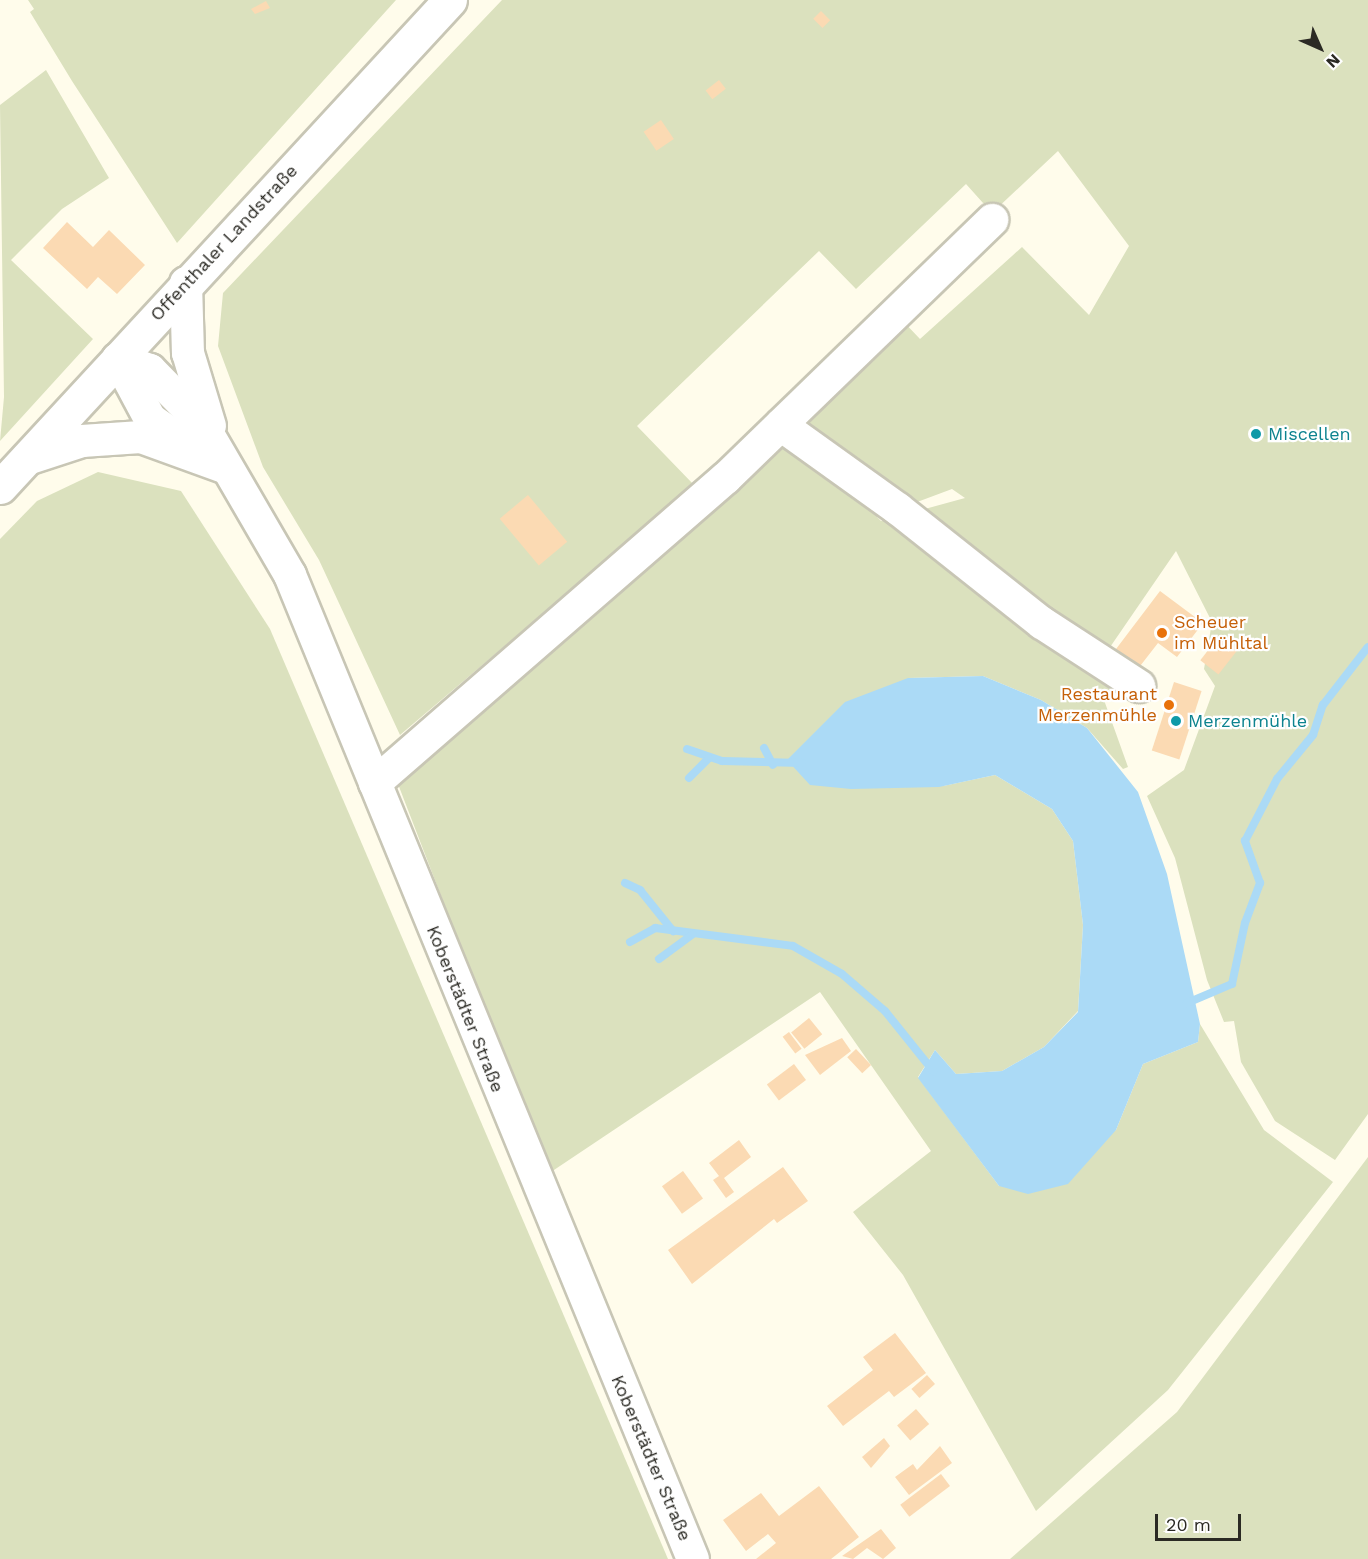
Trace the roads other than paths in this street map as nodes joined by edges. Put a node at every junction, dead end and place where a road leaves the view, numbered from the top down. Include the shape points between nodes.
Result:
1 (450, 0) edge
2 (992, 220) dead end
3 (186, 283) junction
4 (118, 359) junction
5 (781, 425) junction
6 (27, 459) junction
7 (224, 466) junction
8 (0, 487) edge
9 (1139, 686) dead end
10 (375, 783) junction
11 (693, 1559) edge

1 - 3 main road, Offenthaler Landstraße
2 - 5 street
3 - 4 main road, Offenthaler Landstraße
3 - 7 street via 188,353
4 - 6 main road, Offenthaler Landstraße
4 - 7 street via 150,419
5 - 9 street via 898,509 1016,605
5 - 10 street
6 - 7 street via 81,441 141,437
6 - 8 main road, Offenthaler Landstraße
7 - 10 street, Koberstädter Straße via 290,575
10 - 11 street, Koberstädter Straße

